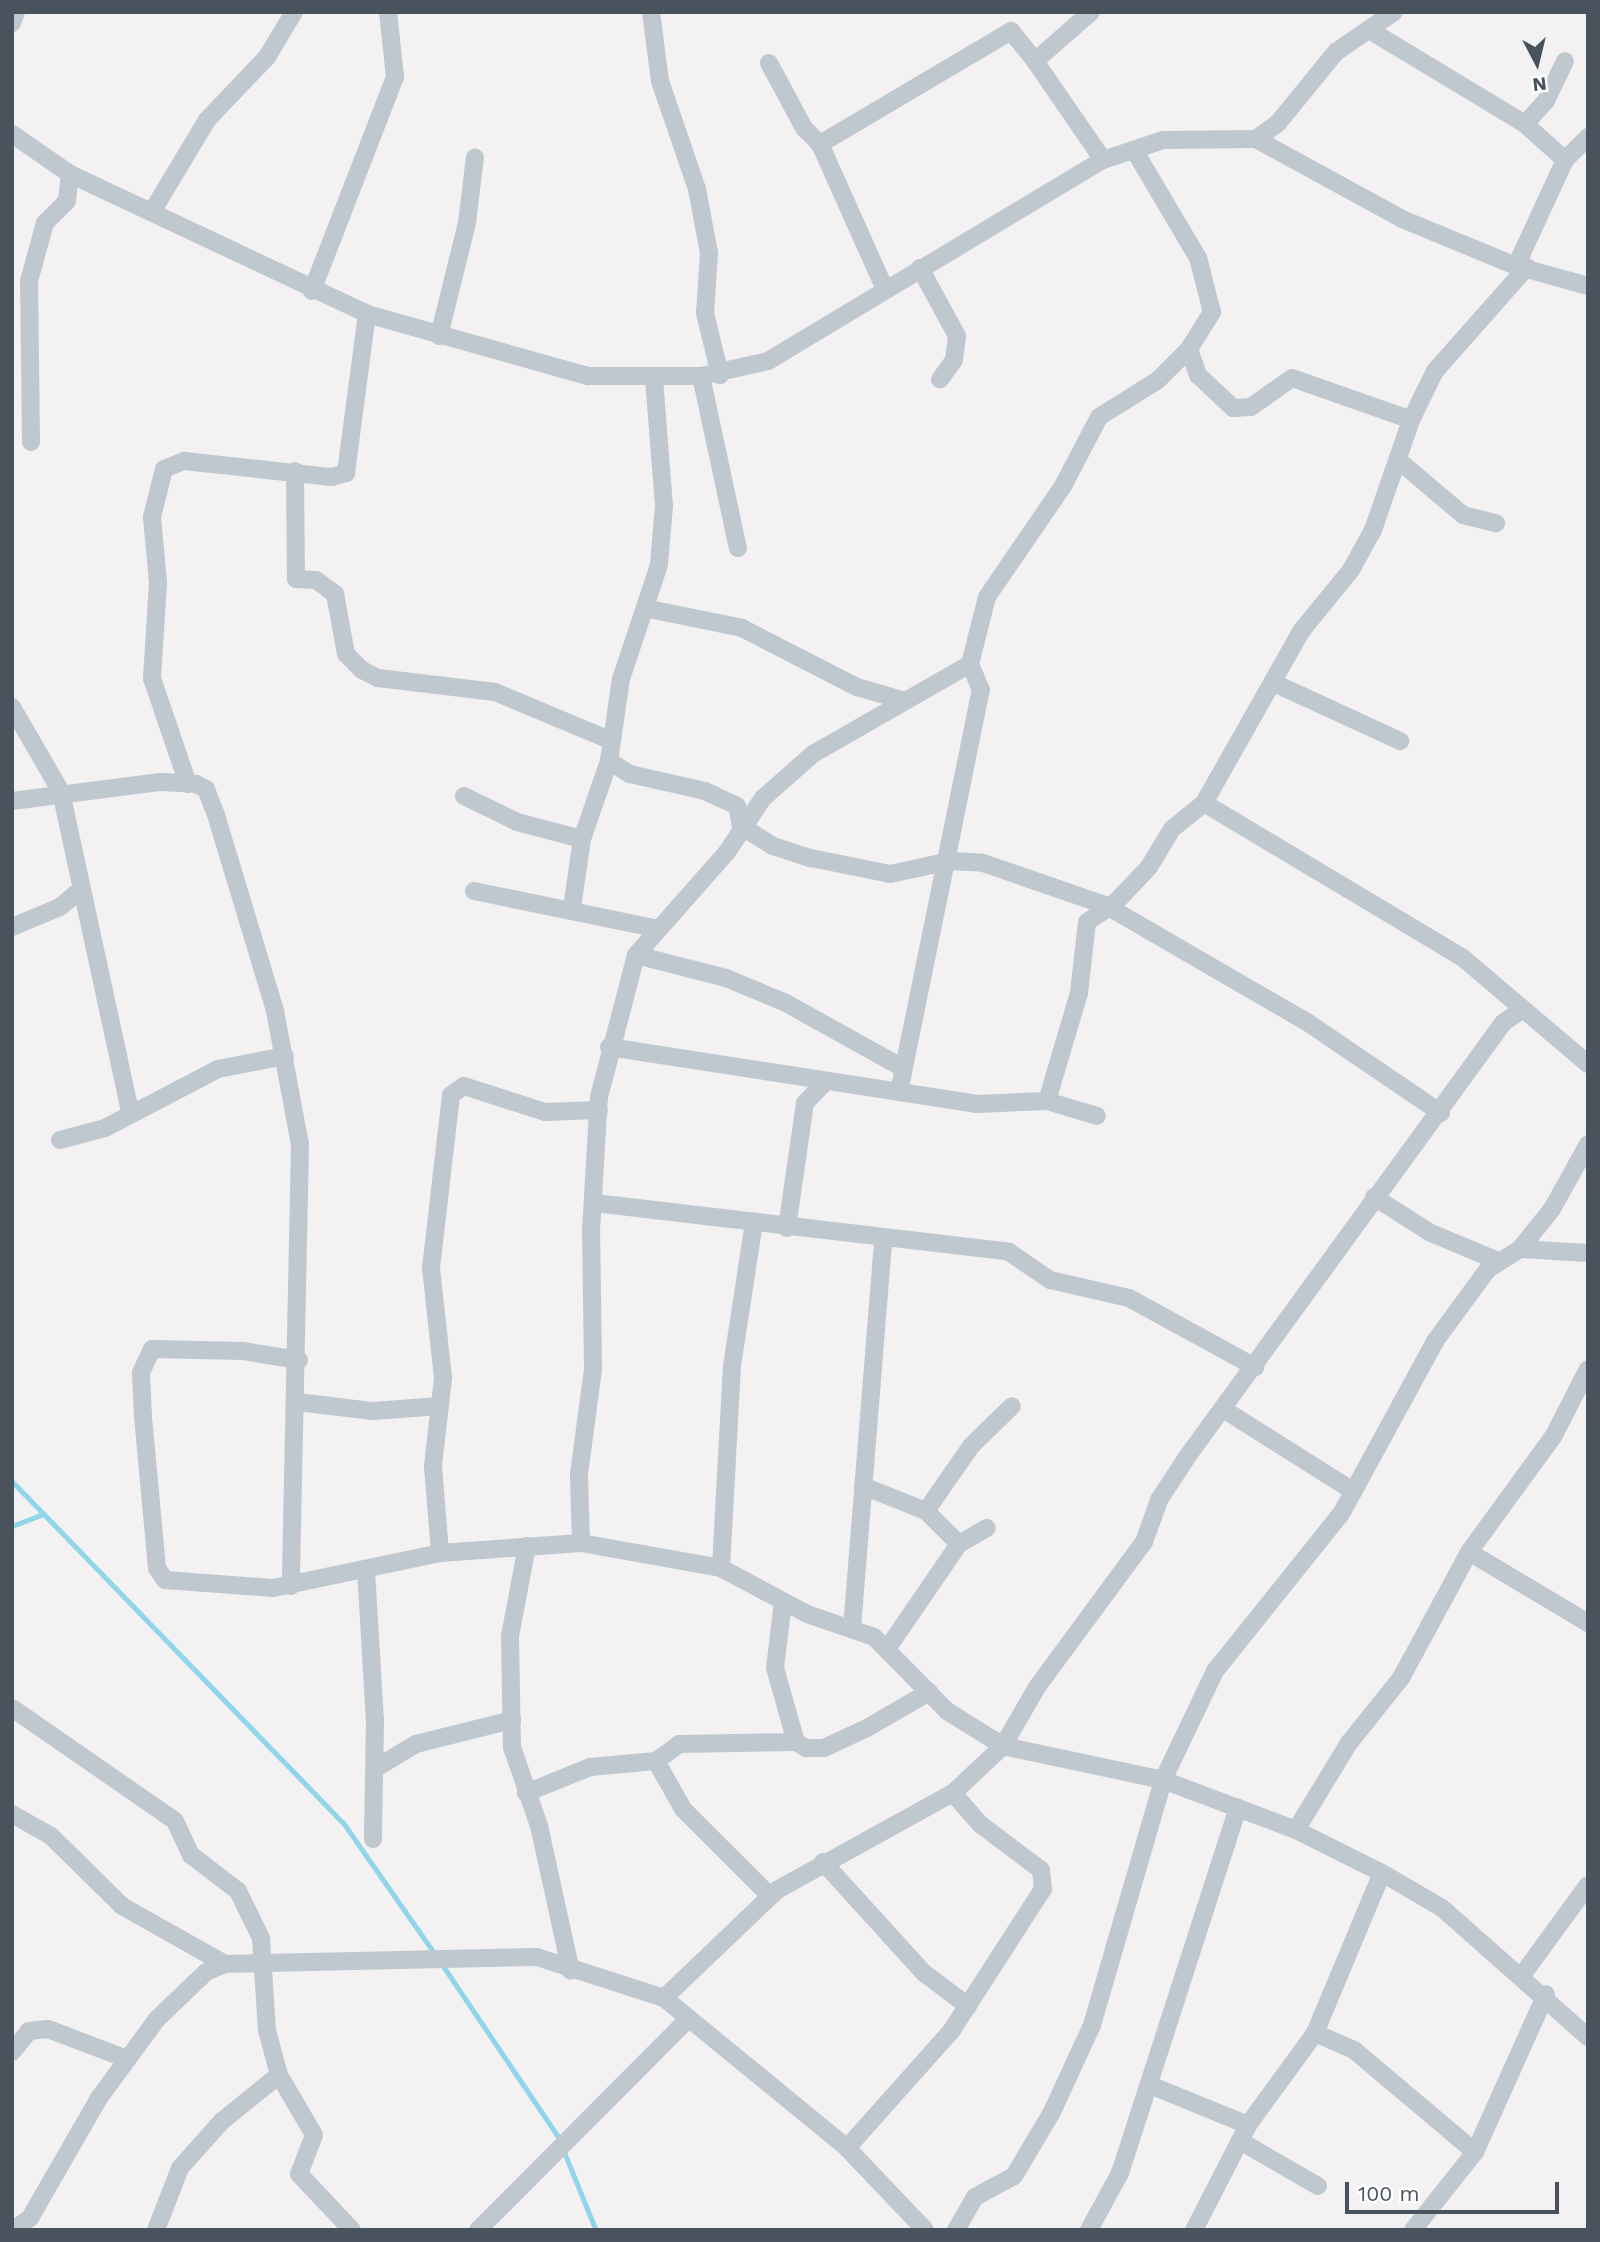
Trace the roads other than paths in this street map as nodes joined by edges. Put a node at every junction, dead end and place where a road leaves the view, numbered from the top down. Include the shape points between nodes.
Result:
1 (16, 12) edge
2 (294, 12) edge
3 (388, 12) edge
4 (651, 12) edge
5 (1090, 12) edge
6 (1394, 12) edge
7 (12, 23) edge
8 (1371, 31) junction
9 (1035, 61) junction
10 (1565, 61) dead end
11 (769, 63) dead end
12 (1525, 124) junction
13 (12, 134) edge
14 (1588, 136) edge
15 (1256, 139) junction
16 (820, 144) junction
17 (1136, 153) junction
18 (475, 157) dead end
19 (1103, 160) junction
20 (1565, 160) junction
21 (70, 174) junction
22 (153, 210) junction
23 (1522, 267) junction
24 (920, 268) junction
25 (1588, 286) edge
26 (884, 288) junction
27 (313, 291) junction
28 (367, 314) junction
29 (439, 336) junction
30 (1189, 349) junction
31 (720, 375) junction
32 (701, 376) junction
33 (940, 379) dead end
34 (654, 380) junction
35 (1411, 419) junction
36 (31, 442) dead end
37 (1398, 460) junction
38 (295, 471) junction
39 (1496, 523) dead end
40 (738, 548) dead end
41 (649, 609) junction
42 (970, 664) junction
43 (1274, 683) junction
44 (902, 700) junction
45 (12, 707) edge
46 (610, 740) junction
47 (1400, 741) dead end
48 (609, 761) junction
49 (188, 784) junction
50 (61, 792) junction
51 (464, 796) dead end
52 (12, 801) edge
53 (1204, 803) junction
54 (741, 826) junction
55 (582, 839) junction
56 (950, 861) junction
57 (79, 891) junction
58 (474, 891) dead end
59 (1105, 905) junction
60 (572, 908) junction
61 (12, 927) edge
62 (655, 928) junction
63 (636, 955) junction
64 (1520, 1011) junction
65 (609, 1047) junction
66 (285, 1056) junction
67 (1588, 1064) edge
68 (903, 1068) junction
69 (824, 1083) junction
70 (899, 1092) junction
71 (1047, 1101) junction
72 (599, 1110) junction
73 (1441, 1113) junction
74 (131, 1115) junction
75 (1097, 1116) dead end
76 (60, 1140) dead end
77 (1588, 1144) edge
78 (1374, 1197) junction
79 (595, 1203) junction
80 (754, 1222) junction
81 (787, 1228) junction
82 (883, 1240) junction
83 (1520, 1249) junction
84 (1588, 1253) edge
85 (1498, 1261) junction
86 (299, 1360) junction
87 (1255, 1367) junction
88 (1588, 1369) edge
89 (297, 1402) junction
90 (440, 1406) junction
91 (1012, 1406) dead end
92 (1223, 1409) junction
93 (863, 1486) junction
94 (1353, 1491) junction
95 (926, 1511) junction
96 (987, 1528) dead end
97 (582, 1543) junction
98 (959, 1544) junction
99 (527, 1546) junction
100 (1469, 1552) junction
101 (440, 1553) junction
102 (721, 1568) junction
103 (366, 1570) junction
104 (291, 1586) junction
105 (783, 1602) junction
106 (1588, 1623) edge
107 (852, 1628) junction
108 (887, 1649) junction
109 (929, 1692) junction
110 (12, 1708) edge
111 (512, 1720) junction
112 (796, 1742) junction
113 (1003, 1746) junction
114 (656, 1761) junction
115 (376, 1768) junction
116 (1163, 1780) junction
117 (526, 1793) junction
118 (953, 1793) junction
119 (1238, 1808) junction
120 (12, 1814) edge
121 (1296, 1830) junction
122 (373, 1839) dead end
123 (823, 1862) junction
124 (1382, 1873) junction
125 (1588, 1885) edge
126 (770, 1896) junction
127 (261, 1963) junction
128 (225, 1964) junction
129 (571, 1971) junction
130 (1523, 1974) junction
131 (1546, 1994) junction
132 (664, 1998) junction
133 (968, 2006) junction
134 (688, 2019) junction
135 (1315, 2033) junction
136 (1588, 2037) edge
137 (12, 2052) edge
138 (127, 2059) junction
139 (279, 2075) junction
140 (1150, 2085) junction
141 (1244, 2133) junction
142 (848, 2148) junction
143 (1475, 2152) junction
144 (1318, 2186) dead end
145 (18, 2229) edge
146 (156, 2230) edge
147 (352, 2230) edge
148 (478, 2230) edge
149 (925, 2230) edge
150 (956, 2230) edge
151 (1089, 2230) edge
152 (1194, 2230) edge
153 (1413, 2230) edge

1 - 7 street
2 - 22 street via 267,57 207,120
3 - 27 street via 399,63
4 - 31 street via 660,81 700,202 709,254 705,313
5 - 9 street
6 - 8 street
8 - 12 street
8 - 15 street via 1336,52 1278,123
9 - 16 street via 1011,31
9 - 19 street
10 - 12 street via 1546,102
11 - 16 street via 804,128
12 - 20 street
13 - 21 street
14 - 20 street
15 - 17 street via 1163,140
15 - 23 street via 1402,219
16 - 26 street
17 - 19 street
17 - 30 street via 1188,239 1208,289 1212,312
18 - 29 street via 467,223
19 - 24 street
20 - 23 street
21 - 22 street
21 - 36 street via 67,201 45,223 29,281
22 - 27 street
23 - 25 street
23 - 35 street via 1435,371
24 - 26 street
24 - 33 street via 957,336 954,360
26 - 31 street via 768,361
27 - 28 street
28 - 29 street
28 - 38 street via 352,410 351,466 332,477
29 - 34 street via 588,376
30 - 35 street via 1198,376 1233,408 1251,407 1292,378
30 - 42 street via 1158,380 1099,417 1063,486 987,597
31 - 32 street
32 - 34 street
32 - 40 street
34 - 41 street via 664,506
35 - 37 street
37 - 39 street via 1463,515
37 - 43 street via 1351,570 1302,630
38 - 46 street via 296,579 316,580 335,594 346,654 362,670 378,678 495,692
38 - 49 street via 184,461 164,469 152,517 158,582 152,678
41 - 44 street via 742,628 846,682
41 - 46 street via 621,679
42 - 44 street
42 - 56 street via 981,690 945,844
43 - 47 street
43 - 53 street
44 - 54 street via 813,754 763,798
45 - 50 street
46 - 48 street
48 - 54 street via 630,774 674,781 737,806
48 - 55 street
49 - 50 street via 161,782 78,797
49 - 66 street via 206,789 216,815
50 - 52 street
50 - 57 street
51 - 55 street via 517,822
53 - 59 street via 1172,829 1149,867 1114,904
53 - 64 street via 1463,958
54 - 56 street via 774,846 890,874
54 - 62 street via 727,852
55 - 60 street
56 - 59 street via 983,863
56 - 68 street
57 - 61 street via 60,907
57 - 74 street
58 - 60 street
59 - 71 street via 1087,922 1081,941 1079,993
59 - 73 street via 1307,1022
60 - 62 street
62 - 63 street
63 - 65 street
63 - 68 street via 726,978 786,1003
64 - 67 street
64 - 73 street via 1503,1023
65 - 69 street
65 - 72 street
66 - 74 street via 192,1079
66 - 86 street via 300,1145 295,1231
68 - 70 street
69 - 70 street
69 - 81 street via 805,1103
70 - 71 street via 976,1104
71 - 75 street
72 - 79 street
72 - 90 street via 545,1112 464,1086 451,1095 431,1268 442,1359
73 - 78 street
74 - 76 street
77 - 83 street via 1552,1209
78 - 85 street via 1431,1233
78 - 87 street
79 - 80 street
79 - 97 street via 593,1369 579,1474
80 - 81 street
80 - 102 street via 732,1366
81 - 82 street
82 - 87 street via 954,1241 1009,1252 1050,1280 1129,1298
82 - 93 street
83 - 84 street
83 - 85 street
85 - 94 street via 1436,1340
86 - 89 street
86 - 104 street via 166,1347 152,1349 141,1374 159,1575 178,1584
87 - 92 street
88 - 100 street via 1553,1437
89 - 90 street via 373,1411
89 - 104 street
90 - 101 street via 433,1466
91 - 95 street via 971,1446
92 - 94 street
92 - 113 street via 1159,1500 1144,1542 1037,1688
93 - 95 street
93 - 107 street
94 - 116 street via 1215,1671
95 - 98 street
96 - 98 street
97 - 99 street
97 - 102 street
98 - 108 street
99 - 101 street
99 - 111 street via 509,1636
100 - 106 street
100 - 121 street via 1401,1678 1349,1743
101 - 103 street
102 - 105 street
103 - 104 street
103 - 115 street
105 - 107 street
105 - 112 street via 774,1653
107 - 108 street
108 - 109 street
109 - 112 street via 824,1748
109 - 113 street via 971,1730
110 - 127 street via 175,1821 191,1855 238,1891 258,1930
111 - 115 street via 410,1746
111 - 117 street via 517,1777
112 - 114 street via 679,1744
113 - 116 street
113 - 118 street
114 - 117 street via 590,1767
114 - 126 street via 683,1810
115 - 122 street
116 - 119 street
116 - 150 street via 1091,2025 1052,2112 1014,2176 975,2197
117 - 129 street
118 - 123 street
118 - 133 street via 979,1825 1032,1861 1045,1880
119 - 121 street
119 - 140 street
120 - 128 street via 51,1836 122,1906
121 - 124 street
123 - 126 street
123 - 133 street via 924,1973
124 - 130 street via 1442,1908
124 - 135 street
125 - 130 street
126 - 132 street
127 - 128 street
127 - 129 street via 537,1957
127 - 139 street
128 - 138 street via 206,1972 157,2019
129 - 132 street
130 - 131 street
131 - 136 street
131 - 143 street
132 - 134 street
133 - 142 street
134 - 142 street
134 - 148 street
135 - 141 street
135 - 143 street via 1354,2050
137 - 138 street via 29,2031 48,2029
138 - 145 street
139 - 146 street via 222,2121 180,2168
139 - 147 street via 314,2135 299,2174
140 - 141 street
140 - 151 street via 1120,2173
141 - 144 street
141 - 152 street
142 - 149 street
143 - 153 street

